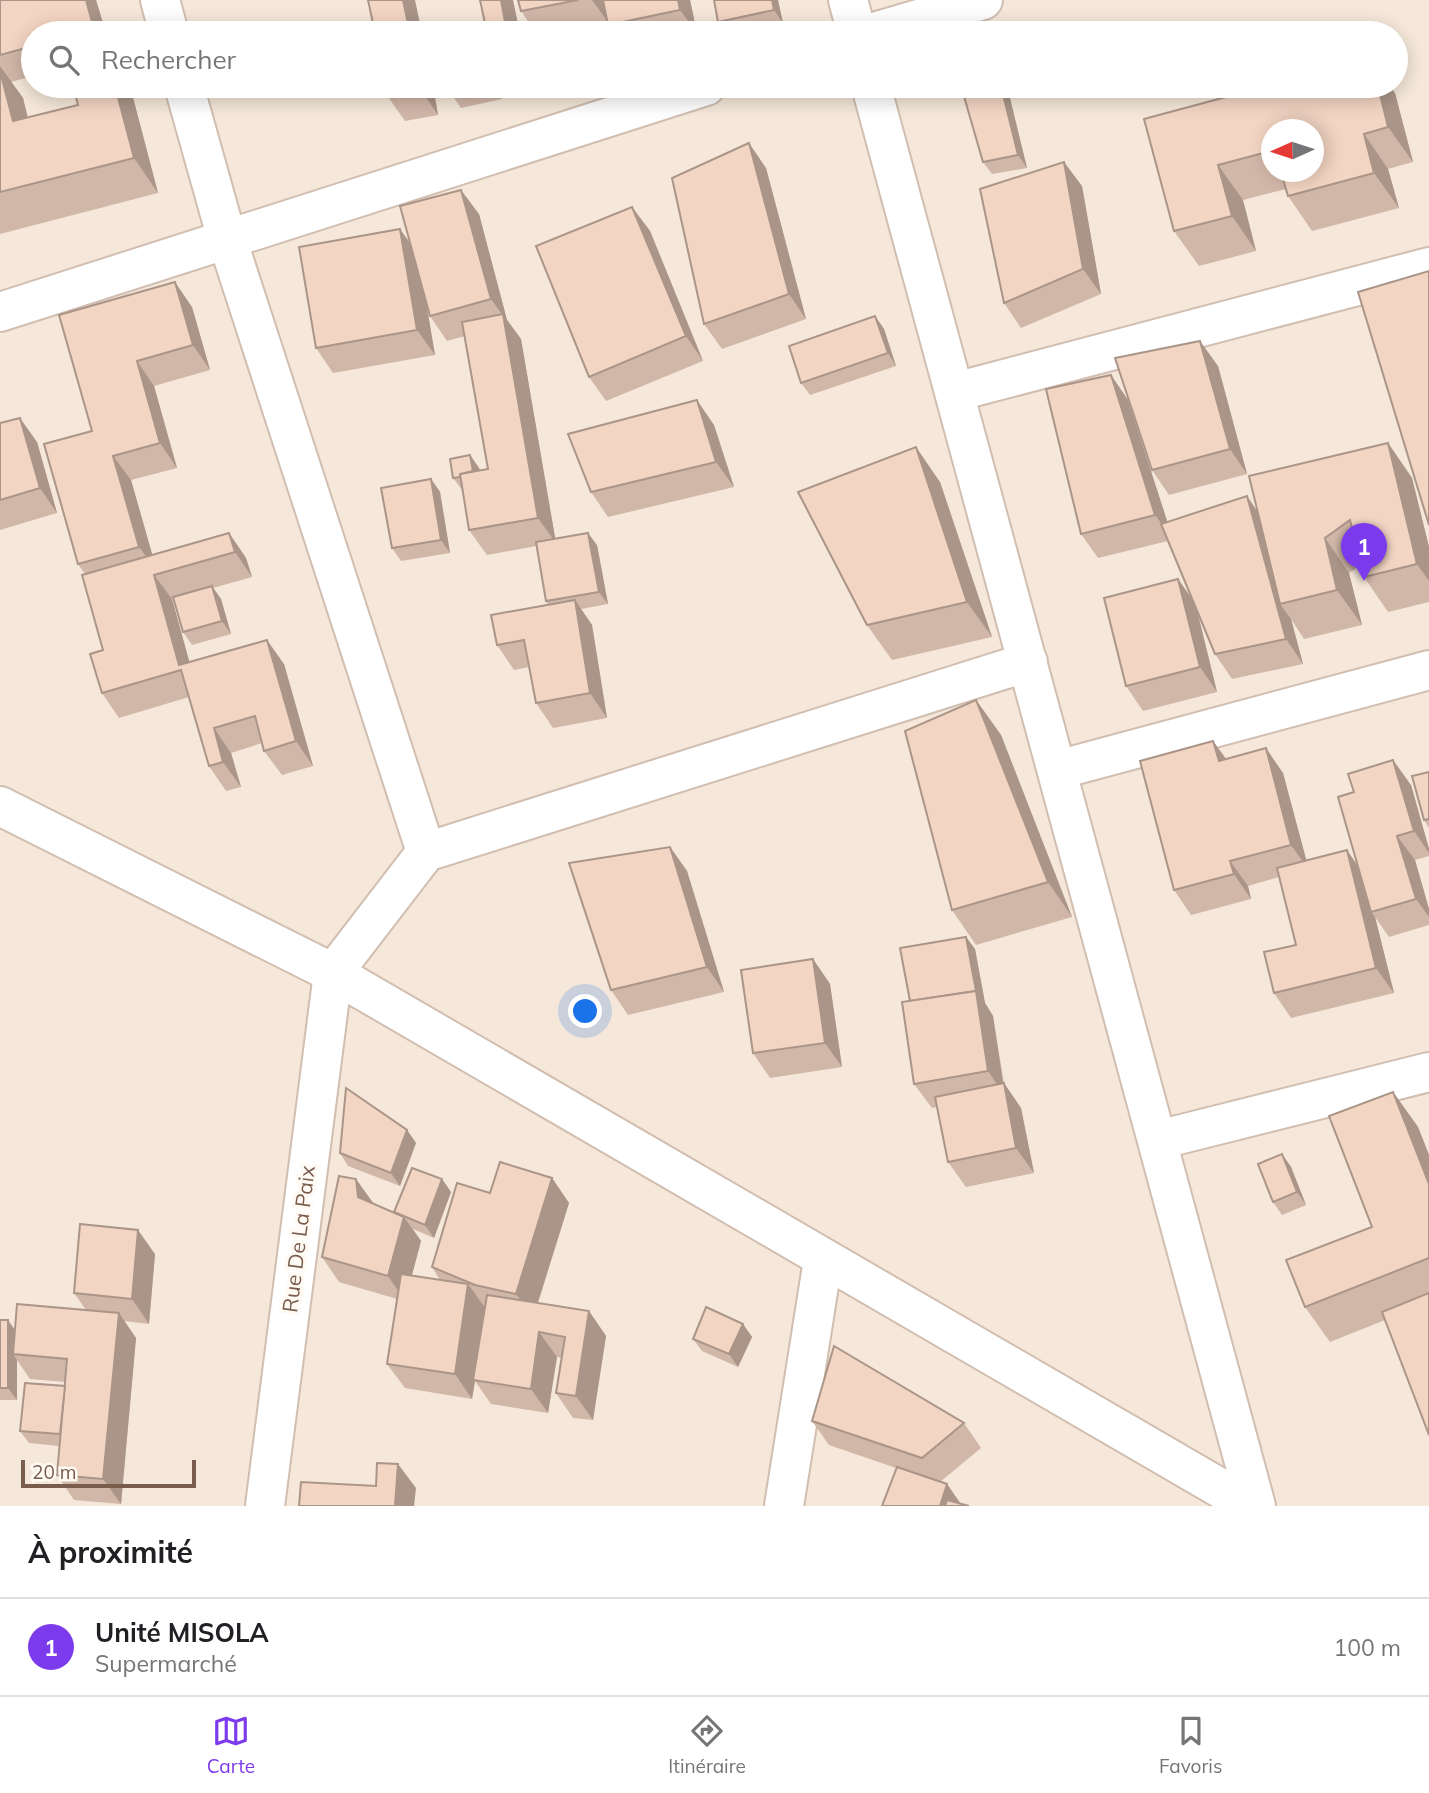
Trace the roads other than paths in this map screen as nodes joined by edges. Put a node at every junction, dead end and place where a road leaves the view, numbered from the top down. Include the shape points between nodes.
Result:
1 (160, 0) edge
2 (848, 0) edge
3 (983, 0) edge
4 (166, 21) edge
5 (854, 21) edge
6 (912, 21) edge
7 (187, 98) edge
8 (668, 98) edge
9 (874, 98) edge
10 (227, 239) junction
11 (1429, 267) edge
12 (0, 312) edge
13 (955, 393) junction
14 (1028, 662) junction
15 (1429, 670) edge
16 (1057, 770) junction
17 (0, 806) edge
18 (426, 852) junction
19 (332, 973) junction
20 (1429, 1072) edge
21 (1158, 1140) junction
22 (823, 1260) junction
23 (1213, 1495) edge
24 (265, 1506) edge
25 (784, 1506) edge
26 (1254, 1506) edge

1 - 4 street
2 - 5 street
3 - 6 street
7 - 10 street
8 - 10 street
9 - 13 street
10 - 12 street
10 - 18 street
11 - 13 street
13 - 14 street
14 - 16 street
14 - 18 street
15 - 16 street
16 - 21 street
17 - 19 street
18 - 19 street
19 - 22 street
19 - 24 street, Rue De La Paix
20 - 21 street
21 - 26 street
22 - 23 street
22 - 25 street
23 - 26 street

